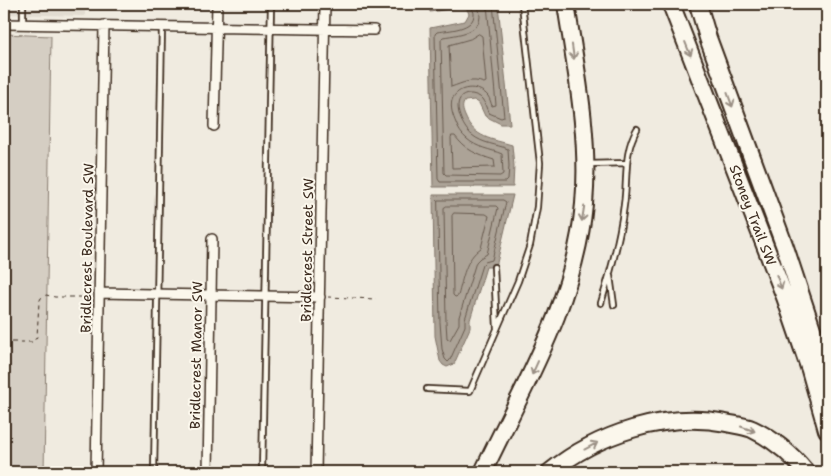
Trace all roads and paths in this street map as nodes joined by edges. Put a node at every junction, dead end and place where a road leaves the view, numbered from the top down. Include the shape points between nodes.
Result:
1 (23, 4) edge
2 (217, 4) edge
3 (271, 4) edge
4 (325, 4) edge
5 (522, 4) edge
6 (566, 4) edge
7 (670, 4) edge
8 (698, 4) edge
9 (4, 24) edge
10 (22, 24) junction
11 (104, 25) junction
12 (162, 26) junction
13 (216, 27) junction
14 (271, 28) junction
15 (325, 29) junction
16 (374, 30) dead end
17 (214, 126) dead end
18 (637, 129) dead end
19 (627, 163) junction
20 (585, 164) junction
21 (212, 239) dead end
22 (494, 267) dead end
23 (610, 274) junction
24 (100, 293) junction
25 (157, 294) junction
26 (211, 295) junction
27 (266, 296) junction
28 (320, 297) junction
29 (376, 299) dead end
30 (600, 303) dead end
31 (614, 304) dead end
32 (497, 331) junction
33 (4, 342) edge
34 (827, 374) edge
35 (427, 390) dead end
36 (827, 430) edge
37 (96, 472) edge
38 (154, 472) edge
39 (208, 472) edge
40 (262, 472) edge
41 (316, 472) edge
42 (483, 472) edge
43 (550, 472) edge
44 (806, 472) edge

1 - 10 lane
2 - 13 street
3 - 14 lane
4 - 15 street, Bridlecrest Street SW
5 - 32 lane via 540,186 530,245
6 -> 20 highway via 583,120
7 -> 36 highway, Stoney Trail SW via 785,297
8 -> 34 highway
9 - 10 street
10 - 11 street
11 - 12 street
11 - 24 street, Bridlecrest Boulevard SW
12 - 13 street
12 - 25 lane
13 - 14 street
13 - 17 street
14 - 15 street
14 - 27 lane
15 - 16 street
15 - 28 street, Bridlecrest Street SW
18 - 19 lane
19 - 20 lane
19 - 23 lane via 621,225
20 -> 42 highway via 584,204 568,287 554,326
21 - 26 street, Bridlecrest Manor SW
22 - 32 lane
23 - 30 lane
23 - 31 lane
24 - 25 street
24 - 33 path via 91,297 55,298 46,295 39,302 37,337 33,342
24 - 37 street, Bridlecrest Boulevard SW
25 - 26 street
25 - 38 lane
26 - 27 street
26 - 39 street, Bridlecrest Manor SW
27 - 28 street
27 - 40 lane
28 - 29 path
28 - 41 street, Bridlecrest Street SW
32 - 35 lane via 470,391
43 -> 44 highway via 586,449 621,433 656,424 690,421 719,422 751,429 786,451

